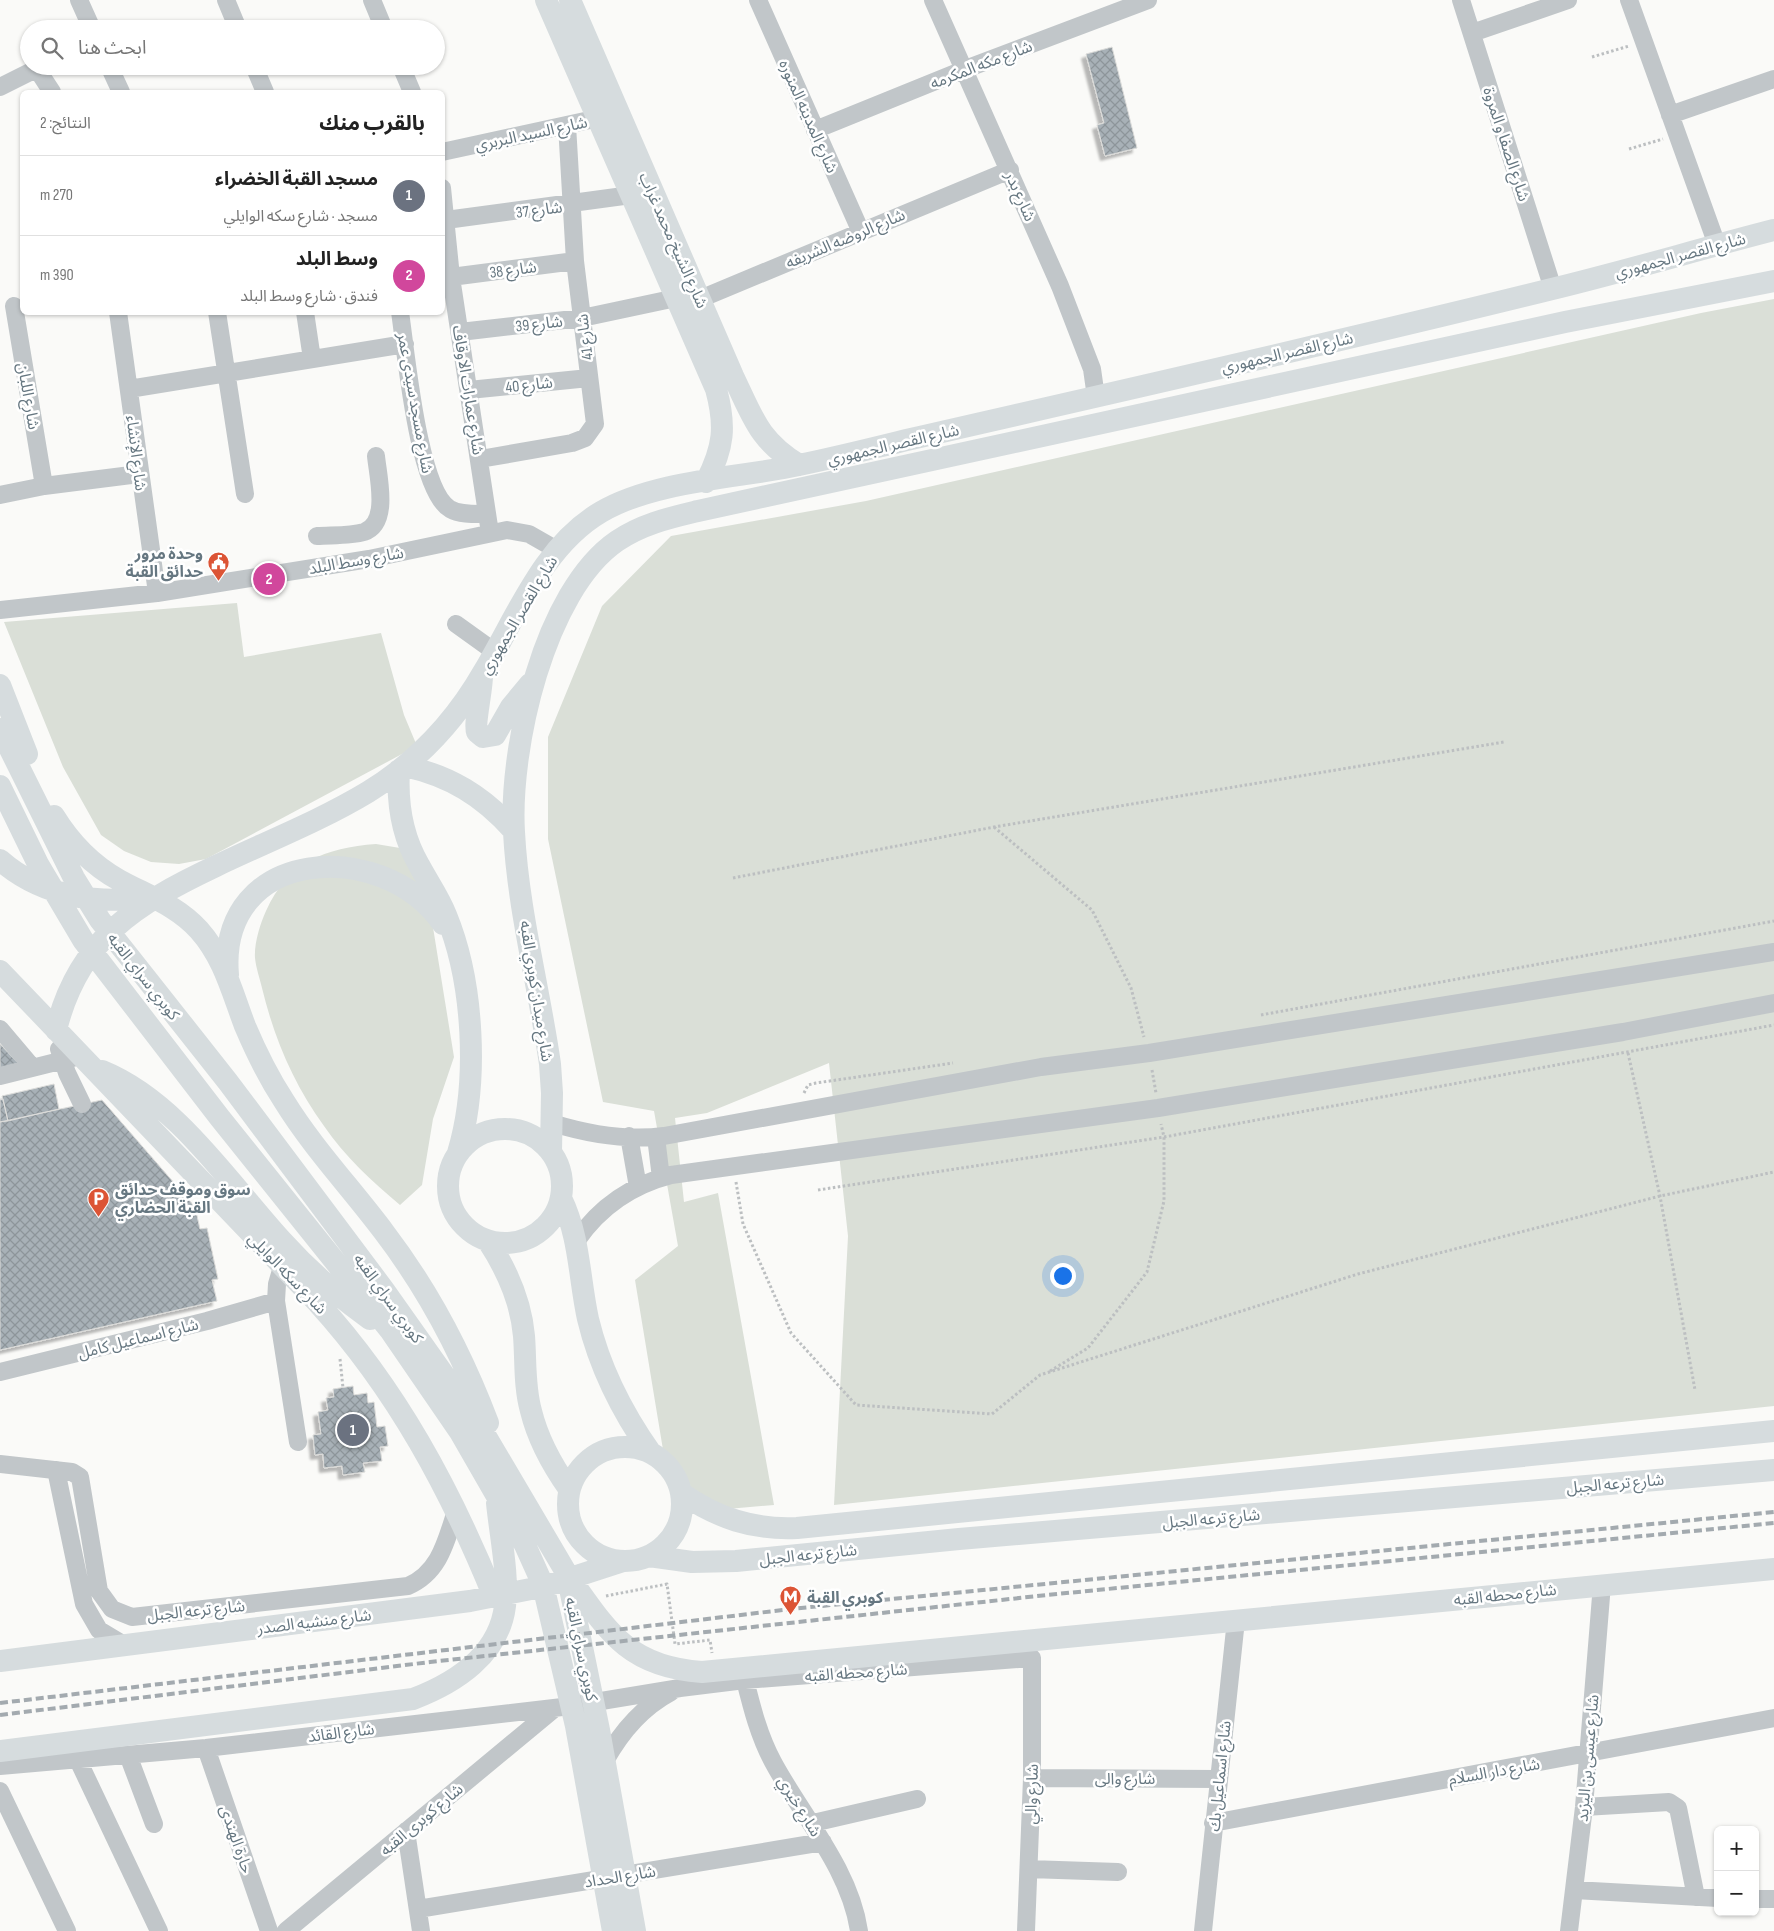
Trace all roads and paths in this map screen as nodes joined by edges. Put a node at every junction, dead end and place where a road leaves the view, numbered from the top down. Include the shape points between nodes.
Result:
1 (79, 0) edge
2 (226, 0) edge
3 (372, 0) edge
4 (546, 0) edge
5 (570, 0) edge
6 (758, 0) edge
7 (933, 0) edge
8 (1148, 0) edge
9 (1461, 0) edge
10 (1568, 0) edge
11 (1629, 0) edge
12 (88, 20) edge
13 (234, 20) edge
14 (380, 20) edge
15 (1472, 33) junction
16 (1644, 42) junction
17 (1592, 56) dead end
18 (963, 70) junction
19 (25, 75) edge
20 (43, 75) edge
21 (113, 75) edge
22 (258, 75) edge
23 (405, 75) edge
24 (1774, 80) edge
25 (0, 88) edge
26 (51, 90) edge
27 (120, 90) edge
28 (265, 90) edge
29 (411, 90) edge
30 (1670, 115) junction
31 (608, 116) junction
32 (567, 125) junction
33 (815, 130) junction
34 (1678, 135) junction
35 (1629, 149) dead end
36 (445, 151) edge
37 (1010, 170) junction
38 (631, 195) junction
39 (572, 204) junction
40 (445, 212) edge
41 (446, 220) junction
42 (1774, 230) edge
43 (862, 232) junction
44 (1717, 245) junction
45 (576, 261) junction
46 (452, 277) junction
47 (1774, 281) edge
48 (1554, 289) junction
49 (685, 301) junction
50 (12, 307) edge
51 (118, 315) edge
52 (217, 315) edge
53 (305, 315) edge
54 (400, 315) edge
55 (582, 318) junction
56 (460, 332) junction
57 (405, 344) junction
58 (312, 359) junction
59 (226, 373) junction
60 (589, 378) junction
61 (129, 389) junction
62 (469, 390) junction
63 (1096, 397) junction
64 (376, 456) dead end
65 (480, 459) junction
66 (798, 465) junction
67 (139, 474) junction
68 (706, 482) junction
69 (44, 486) junction
70 (245, 494) dead end
71 (0, 495) edge
72 (487, 514) junction
73 (363, 532) junction
74 (490, 533) junction
75 (317, 536) dead end
76 (558, 550) junction
77 (369, 559) junction
78 (157, 593) junction
79 (0, 610) edge
80 (456, 624) dead end
81 (495, 652) junction
82 (482, 675) junction
83 (535, 680) junction
84 (0, 686) edge
85 (0, 730) edge
86 (1504, 742) dead end
87 (402, 768) junction
88 (0, 786) edge
89 (513, 830) junction
90 (0, 860) edge
91 (733, 878) dead end
92 (155, 896) junction
93 (1774, 921) edge
94 (457, 944) junction
95 (1774, 952) edge
96 (0, 972) edge
97 (228, 976) junction
98 (1774, 1003) edge
99 (1260, 1015) dead end
100 (1774, 1025) edge
101 (0, 1029) edge
102 (56, 1030) junction
103 (1154, 1035) dead end
104 (1134, 1038) dead end
105 (1628, 1052) junction
106 (0, 1061) edge
107 (961, 1062) dead end
108 (75, 1064) junction
109 (33, 1068) junction
110 (7, 1074) edge
111 (82, 1104) dead end
112 (801, 1110) junction
113 (552, 1123) junction
114 (629, 1136) junction
115 (656, 1137) junction
116 (551, 1152) junction
117 (458, 1153) junction
118 (734, 1168) junction
119 (1774, 1172) edge
120 (661, 1178) junction
121 (638, 1187) junction
122 (818, 1190) dead end
123 (1660, 1196) junction
124 (561, 1198) junction
125 (488, 1240) junction
126 (577, 1240) junction
127 (282, 1267) junction
128 (276, 1301) junction
129 (390, 1330) junction
130 (0, 1372) edge
131 (1695, 1390) dead end
132 (1774, 1431) edge
133 (298, 1442) dead end
134 (1597, 1448) junction
135 (651, 1453) junction
136 (499, 1457) junction
137 (0, 1464) edge
138 (56, 1470) junction
139 (1774, 1470) edge
140 (1598, 1485) junction
141 (569, 1489) junction
142 (496, 1492) junction
143 (682, 1492) junction
144 (456, 1511) junction
145 (956, 1512) junction
146 (572, 1527) junction
147 (959, 1539) junction
148 (476, 1553) junction
149 (649, 1556) junction
150 (624, 1562) junction
151 (1774, 1569) edge
152 (567, 1574) junction
153 (1602, 1584) junction
154 (627, 1592) dead end
155 (494, 1597) junction
156 (1236, 1620) junction
157 (710, 1640) dead end
158 (124, 1645) junction
159 (1032, 1658) joint
160 (0, 1661) edge
161 (745, 1680) junction
162 (680, 1688) junction
163 (563, 1707) junction
164 (1774, 1718) edge
165 (206, 1748) junction
166 (0, 1751) edge
167 (1588, 1754) junction
168 (128, 1755) junction
169 (78, 1760) junction
170 (605, 1761) junction
171 (0, 1766) edge
172 (1032, 1778) junction
173 (1218, 1779) junction
174 (0, 1791) edge
175 (917, 1799) dead end
176 (1584, 1807) junction
177 (813, 1823) junction
178 (1213, 1823) junction
179 (154, 1824) dead end
180 (406, 1832) junction
181 (823, 1842) junction
182 (1029, 1870) junction
183 (1118, 1872) dead end
184 (622, 1876) junction
185 (1574, 1890) junction
186 (1696, 1897) junction
187 (1714, 1898) edge
188 (1759, 1899) edge
189 (1774, 1899) edge
190 (418, 1909) junction
191 (67, 1931) edge
192 (159, 1931) edge
193 (269, 1931) edge
194 (286, 1931) edge
195 (421, 1931) edge
196 (613, 1931) edge
197 (634, 1931) edge
198 (859, 1931) edge
199 (1026, 1931) edge
200 (1203, 1931) edge
201 (1569, 1931) edge

1 - 12 street
2 - 13 street
3 - 14 street
4 - 31 main road, شارع الشيخ محمد غراب
5 - 31 main road, شارع الشيخ محمد غراب
6 - 33 street, شارع المدينه المنوره
7 - 18 street, شارع بدر
8 - 18 street, شارع مكه المكرمه
9 - 15 street, شارع الصفا و المروة
10 - 15 street
11 - 16 street
15 - 48 street, شارع الصفا و المروة
16 - 17 path
16 - 30 street
18 - 33 street, شارع مكه المكرمه
18 - 37 street, شارع بدر
19 - 25 street
20 - 26 street
21 - 27 street
22 - 28 street
23 - 29 street
24 - 30 street
30 - 34 street
31 - 32 street, شارع السيد البربري
31 - 38 main road, شارع الشيخ محمد غراب
31 - 49 main road, شارع الشيخ محمد غراب
32 - 36 street, شارع السيد البربري
32 - 39 street, شارع 41
33 - 43 street, شارع المدينه المنوره
34 - 35 path
34 - 44 street
37 - 43 street, شارع الروضه الشريفه
37 - 63 street, شارع بدر via 1083,342 1092,369
38 - 39 street, شارع 37
38 - 49 main road, شارع الشيخ محمد غراب
39 - 41 street, شارع 37
39 - 45 street, شارع 41
40 - 41 street, شارع عمارات الاوقاف
41 - 46 street, شارع عمارات الاوقاف
42 - 44 main road, شارع القصر الجمهوري
43 - 49 street, شارع الروضه الشريفه
44 - 48 main road, شارع القصر الجمهوري
45 - 46 street, شارع 38
45 - 55 street, شارع 41
46 - 56 street, شارع عمارات الاوقاف
47 - 83 main road, شارع القصر الجمهوري via 1565,322 655,521 617,541 585,572 556,623
48 - 63 main road, شارع القصر الجمهوري
49 - 55 street, شارع 39
49 - 66 main road, شارع الشيخ محمد غراب via 762,434 778,452
49 - 68 main road, شارع الشيخ محمد غراب via 722,412 719,452
50 - 69 street, شارع اللبان
51 - 61 street, شارع الإنشاء
52 - 59 street
53 - 58 street
54 - 57 street, شارع مسجد سيدى عمر
55 - 56 street, شارع 39
55 - 60 street, شارع 41
56 - 62 street, شارع عمارات الاوقاف
57 - 58 street
57 - 72 street, شارع مسجد سيدى عمر via 422,455 430,484 438,499 450,510
58 - 59 street
59 - 61 street
59 - 70 street
60 - 62 street, شارع 40
60 - 65 street, شارع 41 via 595,424 585,438
61 - 67 street, شارع الإنشاء
62 - 65 street, شارع عمارات الاوقاف
63 - 66 main road, شارع القصر الجمهوري
64 - 73 street via 380,511 375,524
65 - 72 street, شارع عمارات الاوقاف
66 - 68 main road, شارع القصر الجمهوري
67 - 69 street
67 - 78 street, شارع الإنشاء
68 - 76 main road, شارع القصر الجمهوري via 626,499 597,514
69 - 71 street
72 - 74 street, شارع عمارات الاوقاف
73 - 75 street
73 - 77 street
74 - 76 street, شارع وسط البلد via 507,530 530,534
74 - 77 street, شارع وسط البلد
76 - 81 main road, شارع القصر الجمهوري via 519,606
77 - 78 street, شارع وسط البلد
78 - 79 street, شارع وسط البلد
80 - 81 street
81 - 82 main road, شارع القصر الجمهوري
82 - 83 main road via 475,728 480,736 488,738 498,732 511,706
82 - 87 main road, شارع القصر الجمهوري via 439,734
83 - 89 main road, شارع القصر الجمهوري via 521,739
84 - 92 main road via 40,786 59,823 101,868
85 - 136 main road, كوبري سراي القبه via 74,878 100,920 228,1082 373,1275
86 - 91 path via 994,827
87 - 89 main road via 426,770 465,788 499,814
87 - 92 main road, شارع القصر الجمهوري via 347,804
87 - 94 main road via 398,790 404,829
88 - 129 main road, كوبري سراي القبه via 51,887 109,976
89 - 113 main road, شارع ميدان كوبري القبه via 550,1064
90 - 92 main road, شارع القصر الجمهوري via 33,882 66,895 102,900
92 - 97 main road via 199,930
92 - 102 main road, شارع القصر الجمهوري via 114,926 91,952 65,997
93 - 99 path
94 - 97 main road via 427,906 398,884 364,870 310,867 274,879 246,904 230,938
94 - 117 main road via 465,988 472,1074 468,1114
95 - 112 street via 1169,1050 1041,1067
96 - 102 main road, شارع سكه الوايلي
97 - 136 main road via 257,1053 283,1101 400,1254 439,1315 475,1388
98 - 118 street via 1624,1032 1158,1108
100 - 105 path
101 - 109 street
102 - 108 main road, شارع سكه الوايلي
103 - 104 path
105 - 122 path via 1164,1137
105 - 123 path
106 - 110 street
107 - 112 path via 808,1085 804,1090
108 - 109 street
108 - 111 street
108 - 127 main road, شارع سكه الوايلي
108 - 129 main road via 123,1080 164,1109 304,1264 349,1304
109 - 110 street
112 - 115 street
113 - 114 street via 590,1133
113 - 116 main road, شارع ميدان كوبري القبه
114 - 115 street
114 - 121 street
115 - 120 street
116 - 117 main road via 533,1136 498,1129 476,1137
116 - 124 main road via 561,1174
117 - 125 main road via 449,1175 449,1199 467,1229
118 - 120 street
118 - 123 path via 743,1224 791,1333 856,1405 992,1414 1040,1375 1358,1274
119 - 123 path
120 - 121 street
121 - 126 street via 598,1214
123 - 131 path
124 - 125 main road via 552,1219 534,1235 512,1243
124 - 126 main road
125 - 141 main road via 508,1276 521,1313 527,1391 536,1428 544,1450
126 - 135 main road via 588,1319 603,1366 624,1411
127 - 128 street
127 - 144 main road, شارع سكه الوايلي via 341,1329 380,1378 412,1428
128 - 130 street, شارع اسماعيل كامل
128 - 133 street
129 - 142 main road, كوبري سراي القبه via 460,1432
132 - 134 main road, شارع ترعه الجبل
134 - 140 main road
134 - 145 main road, شارع ترعه الجبل
135 - 141 main road via 626,1446 601,1451 581,1467
135 - 143 main road via 671,1469
136 - 152 main road, كوبري سراي القبه
137 - 138 street, شارع ترعه الجبل
138 - 144 street, شارع ترعه الجبل via 72,1472 82,1481 99,1590 112,1609 132,1617 408,1586 424,1577 438,1560
138 - 158 street via 88,1613 103,1633
139 - 140 main road, شارع ترعه الجبل
140 - 147 main road, شارع ترعه الجبل
141 - 146 main road via 567,1502
142 - 166 main road via 506,1605 502,1622 481,1658 444,1685 413,1699
142 - 196 main road, كوبري سراي القبه via 543,1585 576,1726
143 - 145 main road, شارع ترعه الجبل via 721,1516 766,1528 797,1528
143 - 149 main road via 681,1518 676,1530 660,1550
144 - 148 main road, شارع سكه الوايلي
145 - 147 main road
146 - 148 main road via 509,1556 492,1557
146 - 150 main road via 588,1548 611,1560
147 - 149 main road, شارع ترعه الجبل via 722,1562
148 - 155 main road, شارع سكه الوايلي
149 - 150 main road
150 - 155 main road, شارع منشيه الصدر via 546,1586
151 - 153 main road, شارع محطه القبه
152 - 156 main road, شارع محطه القبه via 608,1631 624,1645 641,1657 682,1670 712,1671
152 - 197 main road, كوبري سراي القبه via 599,1730
153 - 156 main road, شارع محطه القبه
153 - 167 street, شارع عيسى بن اليزيد
154 - 157 path via 667,1584 675,1644
155 - 158 main road, شارع منشيه الصدر
156 - 173 street, شارع اسماعيل بك
158 - 160 main road, شارع منشيه الصدر
159 - 161 street, شارع محطه القبه
159 - 172 street, شارع والي
161 - 162 street, شارع محطه القبه
161 - 177 street, شارع خيري via 757,1726 773,1763
162 - 163 street, شارع القائد
162 - 170 street via 636,1717
163 - 165 street, شارع القائد
163 - 170 street via 592,1730
163 - 180 street, شارع كوبرى القبه
164 - 167 street, شارع دار السلام
165 - 168 street, شارع القائد
165 - 193 street, حارة الهندى
167 - 176 street, شارع عيسى بن اليزيد
167 - 178 street, شارع دار السلام
168 - 169 street, شارع القائد
168 - 179 street
169 - 171 street, شارع القائد
169 - 192 street
170 - 184 street
172 - 173 street, شارع والى
172 - 182 street, شارع والي
173 - 178 street, شارع اسماعيل بك
174 - 191 street
175 - 177 street
176 - 185 street, شارع عيسى بن اليزيد
176 - 186 street via 1674,1803 1678,1808
177 - 181 street, شارع خيري
178 - 200 street, شارع اسماعيل بك
180 - 190 street
180 - 194 street, شارع كوبرى القبه
181 - 184 street, شارع الحداد
181 - 198 street, شارع خيري via 845,1888
182 - 183 street
182 - 199 street, شارع والي
184 - 190 street, شارع الحداد
184 - 197 street
185 - 186 street
185 - 201 street, شارع عيسى بن اليزيد
186 - 187 street
188 - 189 street
190 - 195 street

